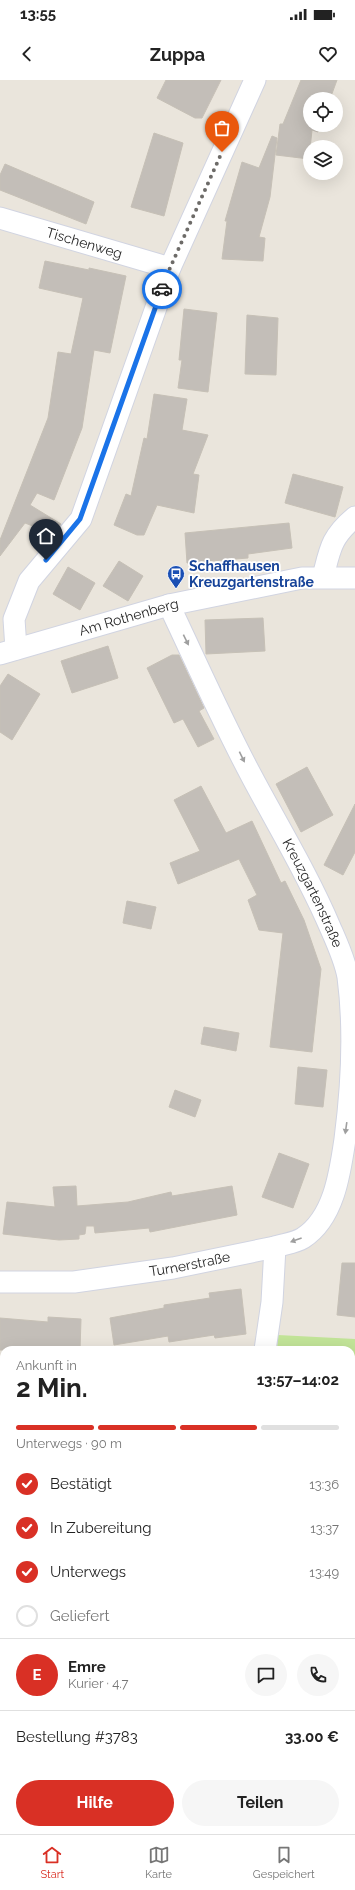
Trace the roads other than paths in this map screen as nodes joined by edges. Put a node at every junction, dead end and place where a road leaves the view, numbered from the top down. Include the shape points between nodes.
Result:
1 (255, 80) edge
2 (0, 218) edge
3 (170, 268) junction
4 (355, 517) edge
5 (323, 577) junction
6 (355, 578) edge
7 (169, 604) junction
8 (8, 651) edge
9 (352, 976) edge
10 (276, 1248) junction
11 (0, 1282) edge
12 (266, 1346) edge

1 - 3 street
2 - 3 street, Tischenweg
3 - 8 street via 80,519 29,582 14,619
4 - 5 street via 336,535
5 - 6 street, Am Rothenberg
5 - 7 street, Am Rothenberg via 294,579
7 - 8 street, Am Rothenberg
7 -> 9 street, Kreuzgartenstraße via 250,775 320,902
9 -> 10 street, Kreuzgartenstraße via 354,1051 344,1144 335,1189 327,1212 317,1227 302,1238
10 - 11 street, Turnerstraße via 173,1268 74,1282
10 - 12 street

